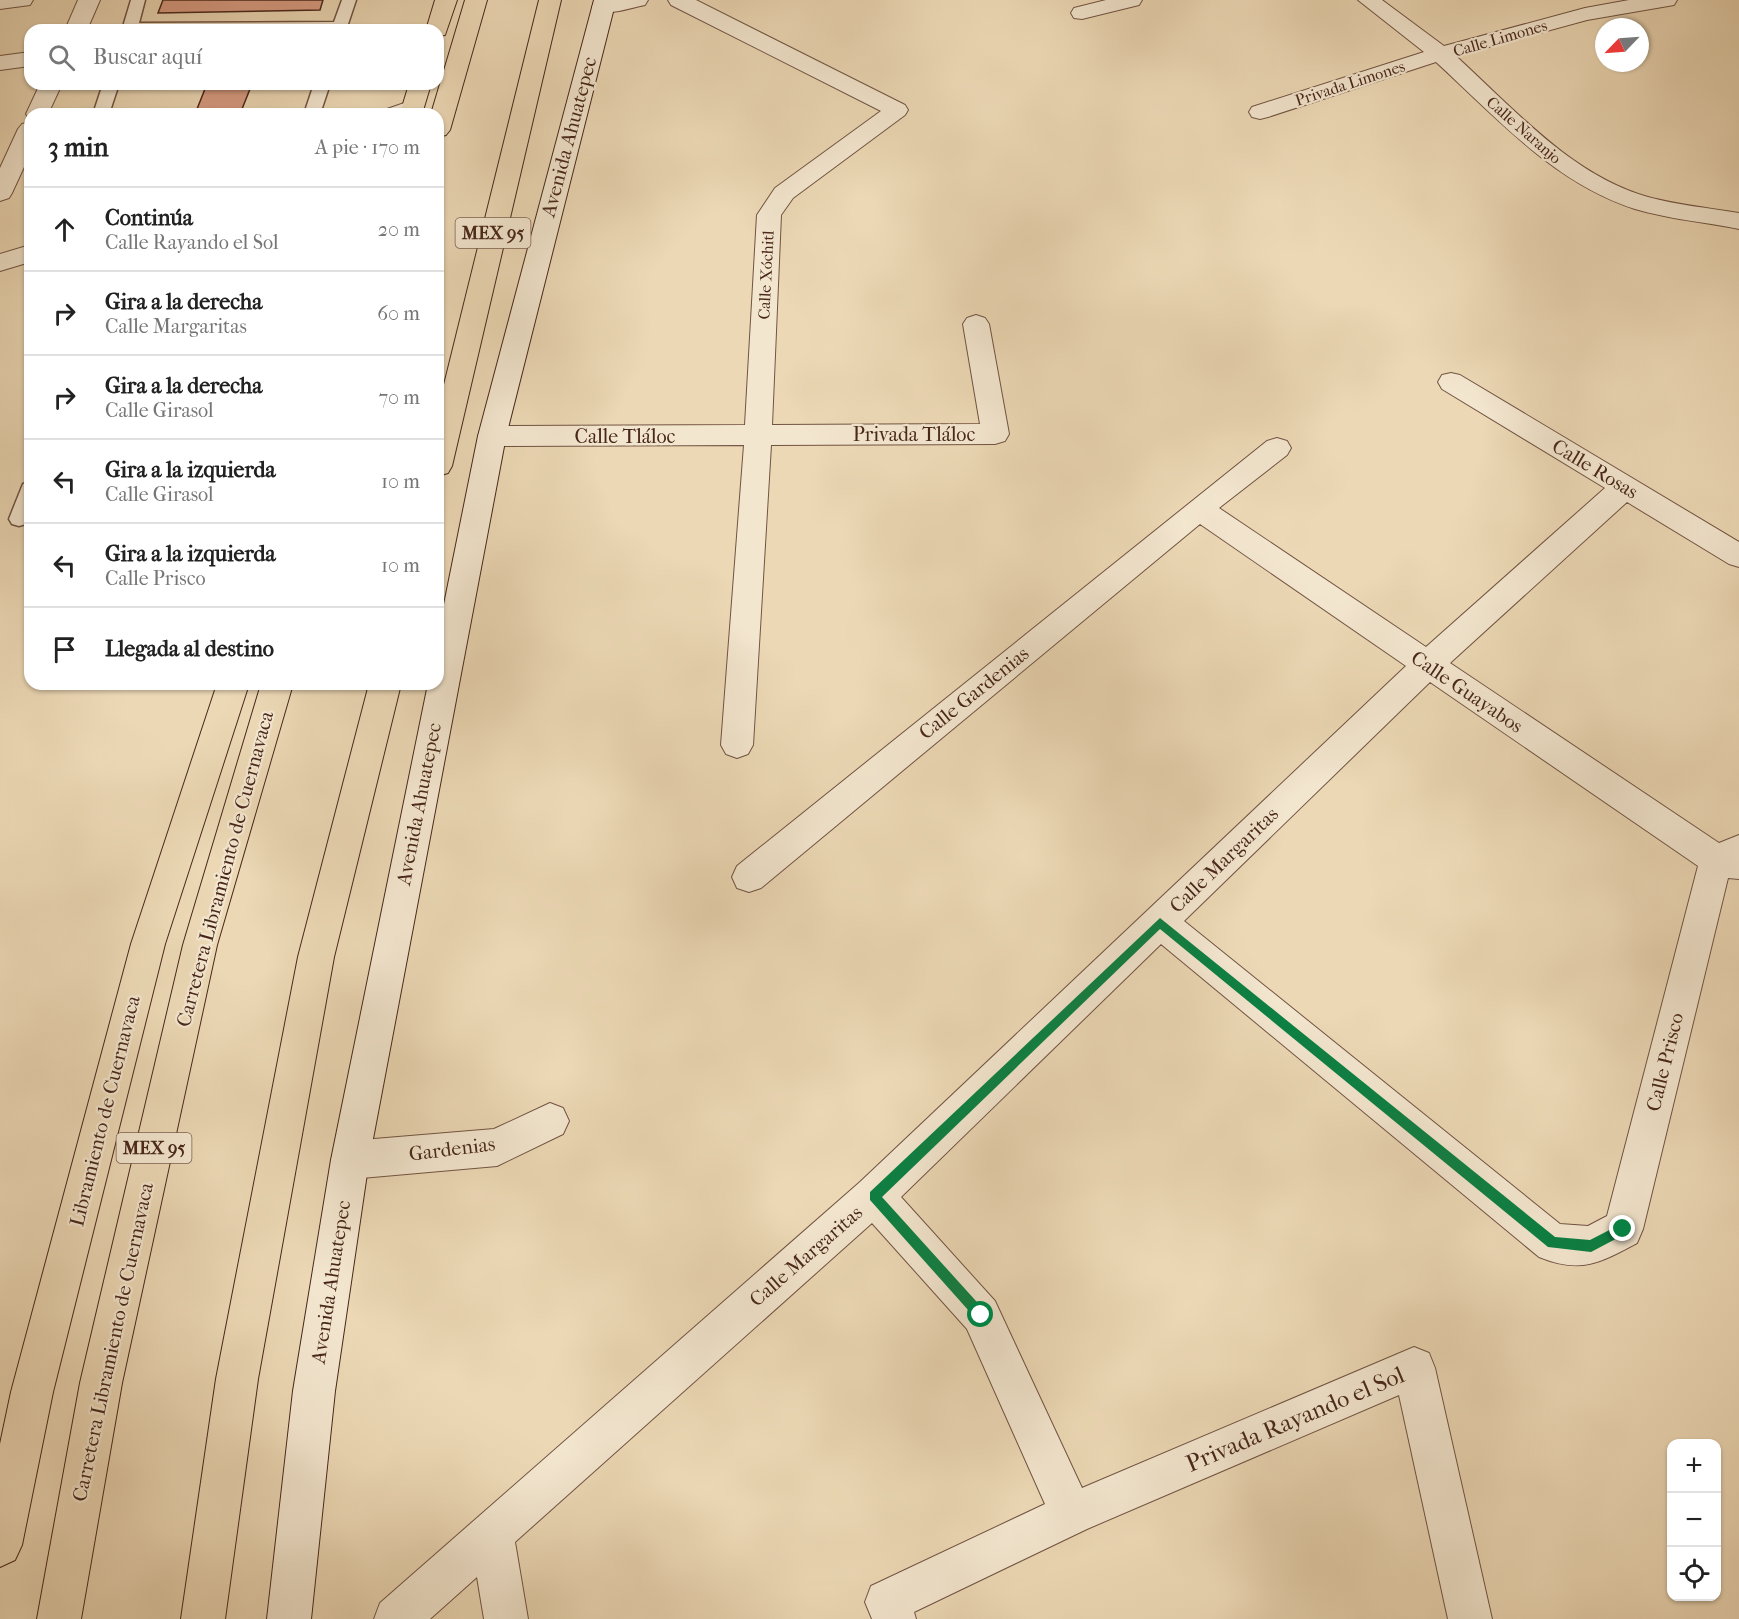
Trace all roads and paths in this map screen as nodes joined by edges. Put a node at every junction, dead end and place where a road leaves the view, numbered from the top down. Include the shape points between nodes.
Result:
1 (22, 0) edge
2 (89, 0) edge
3 (138, 0) edge
4 (350, 0) edge
5 (446, 0) edge
6 (476, 0) edge
7 (550, 0) edge
8 (637, 0) edge
9 (679, 0) edge
10 (1131, 0) edge
11 (1369, 0) edge
12 (1666, 0) edge
13 (0, 3) edge
14 (604, 3) edge
15 (1082, 13) dead end
16 (79, 24) edge
17 (130, 24) edge
18 (341, 24) edge
19 (439, 24) edge
20 (1440, 54) junction
21 (24, 60) edge
22 (0, 63) edge
23 (48, 90) edge
24 (109, 90) edge
25 (320, 90) edge
26 (417, 90) edge
27 (40, 108) edge
28 (103, 108) edge
29 (314, 108) edge
30 (408, 108) edge
31 (444, 109) edge
32 (1260, 112) dead end
33 (24, 142) edge
34 (0, 193) edge
35 (1739, 221) edge
36 (24, 255) edge
37 (0, 263) edge
38 (976, 324) dead end
39 (1451, 382) dead end
40 (492, 436) junction
41 (758, 436) junction
42 (444, 441) edge
43 (1277, 448) dead end
44 (1625, 487) junction
45 (24, 505) edge
46 (1199, 509) junction
47 (19, 519) dead end
48 (1739, 556) edge
49 (1427, 665) junction
50 (444, 681) edge
51 (231, 690) edge
52 (275, 690) edge
53 (383, 690) edge
54 (442, 690) edge
55 (737, 745) dead end
56 (1731, 858) edge
57 (749, 877) dead end
58 (1160, 922) junction
59 (550, 1121) dead end
60 (350, 1160) junction
61 (874, 1196) junction
62 (1072, 1514) junction
63 (492, 1533) junction
64 (0, 1545) edge
65 (59, 1619) edge
66 (203, 1619) edge
67 (289, 1619) edge
68 (396, 1619) edge
69 (507, 1619) edge
70 (894, 1619) edge
71 (1470, 1619) edge

1 - 13 street
2 - 16 street
3 - 17 lane
4 - 18 lane
5 - 19 main road
6 - 31 main road
7 - 42 main road, MEX 95
8 - 14 street
9 - 41 street, Calle Xóchitl via 897,110 784,193 769,215
10 - 15 street
11 - 20 street, Calle Naranjo
12 - 20 street, Calle Limones via 1585,14
14 - 40 street, Avenida Ahuatepec
20 - 32 street, Privada Limones
20 - 35 street, Calle Naranjo via 1558,161 1596,184 1642,202
21 - 22 street
23 - 27 street
24 - 28 lane
25 - 29 lane
26 - 30 main road
33 - 34 street
36 - 37 street
38 - 41 street, Privada Tláloc via 995,434
39 - 44 street, Calle Rosas
40 - 41 street, Calle Tláloc
40 - 50 street, Avenida Ahuatepec
41 - 55 street, Calle Xóchitl
43 - 46 street, Calle Gardenias
44 - 48 street, Calle Rosas
44 - 49 street, Calle Margaritas
45 - 47 lane
46 - 49 street, Calle Guayabos
46 - 57 street, Calle Gardenias
49 - 56 street, Calle Guayabos
49 - 58 street, Calle Margaritas
51 - 64 main road, Libramiento de Cuernavaca / MEX 95 via 148,944 32,1392
52 - 65 main road, Carretera Libramiento de Cuernavaca / MEX 95 via 200,945 101,1383
53 - 66 main road via 316,957 237,1379
54 - 60 street, Avenida Ahuatepec
56 - 58 street, Calle Prisco via 1623,1229 1591,1246 1552,1243
58 - 61 street, Calle Margaritas
59 - 60 street, Gardenias via 497,1147
60 - 67 street, Avenida Ahuatepec via 314,1391
61 - 62 street via 981,1315
61 - 63 street, Calle Margaritas
62 - 70 street via 887,1602
62 - 71 street, Privada Rayando el Sol via 1414,1368
63 - 68 street, Calle Margaritas
63 - 69 street

